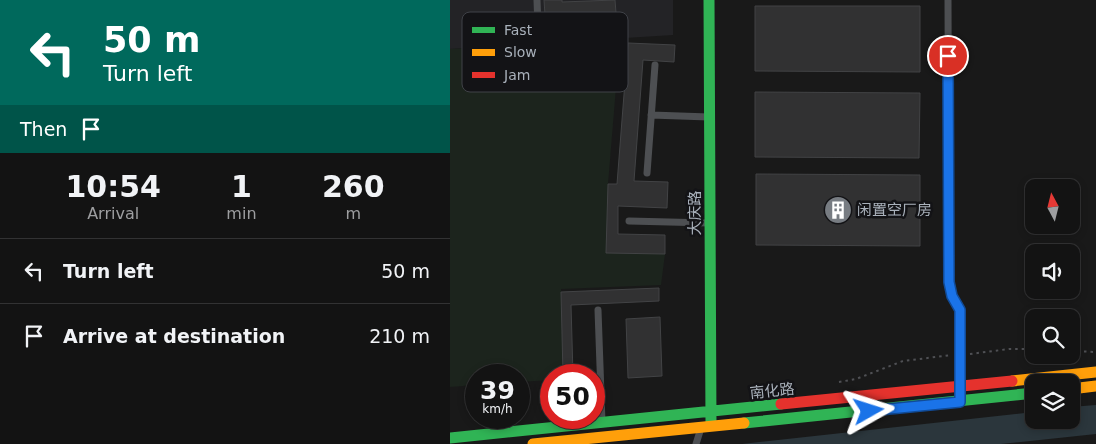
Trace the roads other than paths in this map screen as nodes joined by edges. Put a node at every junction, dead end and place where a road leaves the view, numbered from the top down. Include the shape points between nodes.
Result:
1 (709, 0) edge
2 (948, 0) edge
3 (654, 66) dead end
4 (651, 115) junction
5 (710, 117) junction
6 (647, 173) dead end
7 (629, 221) dead end
8 (710, 223) junction
9 (598, 310) dead end
10 (600, 364) edge
11 (1096, 372) edge
12 (1096, 386) edge
13 (960, 387) junction
14 (1080, 388) edge
15 (1025, 394) edge
16 (960, 402) junction
17 (711, 412) junction
18 (605, 424) edge
19 (548, 429) edge
20 (602, 429) edge
21 (704, 429) junction
22 (603, 437) junction
23 (450, 438) edge
24 (533, 444) edge
25 (696, 444) edge

1 - 5 main road, 大庆路
2 - 13 lane via 949,282 960,310
3 - 4 lane
4 - 5 lane
4 - 6 lane
5 - 8 main road, 大庆路
7 - 8 lane
8 - 17 main road, 大庆路
9 - 10 lane
11 - 13 main road, 南化路
12 - 14 main road
13 - 16 lane
13 - 17 main road, 南化路
15 - 16 main road, 南化路
16 - 21 main road, 南化路
17 - 18 main road, 南化路
17 - 21 main road, 大庆路
19 - 23 main road, 南化路
20 - 22 lane
21 - 22 main road, 南化路
21 - 25 lane
22 - 24 main road, 南化路

